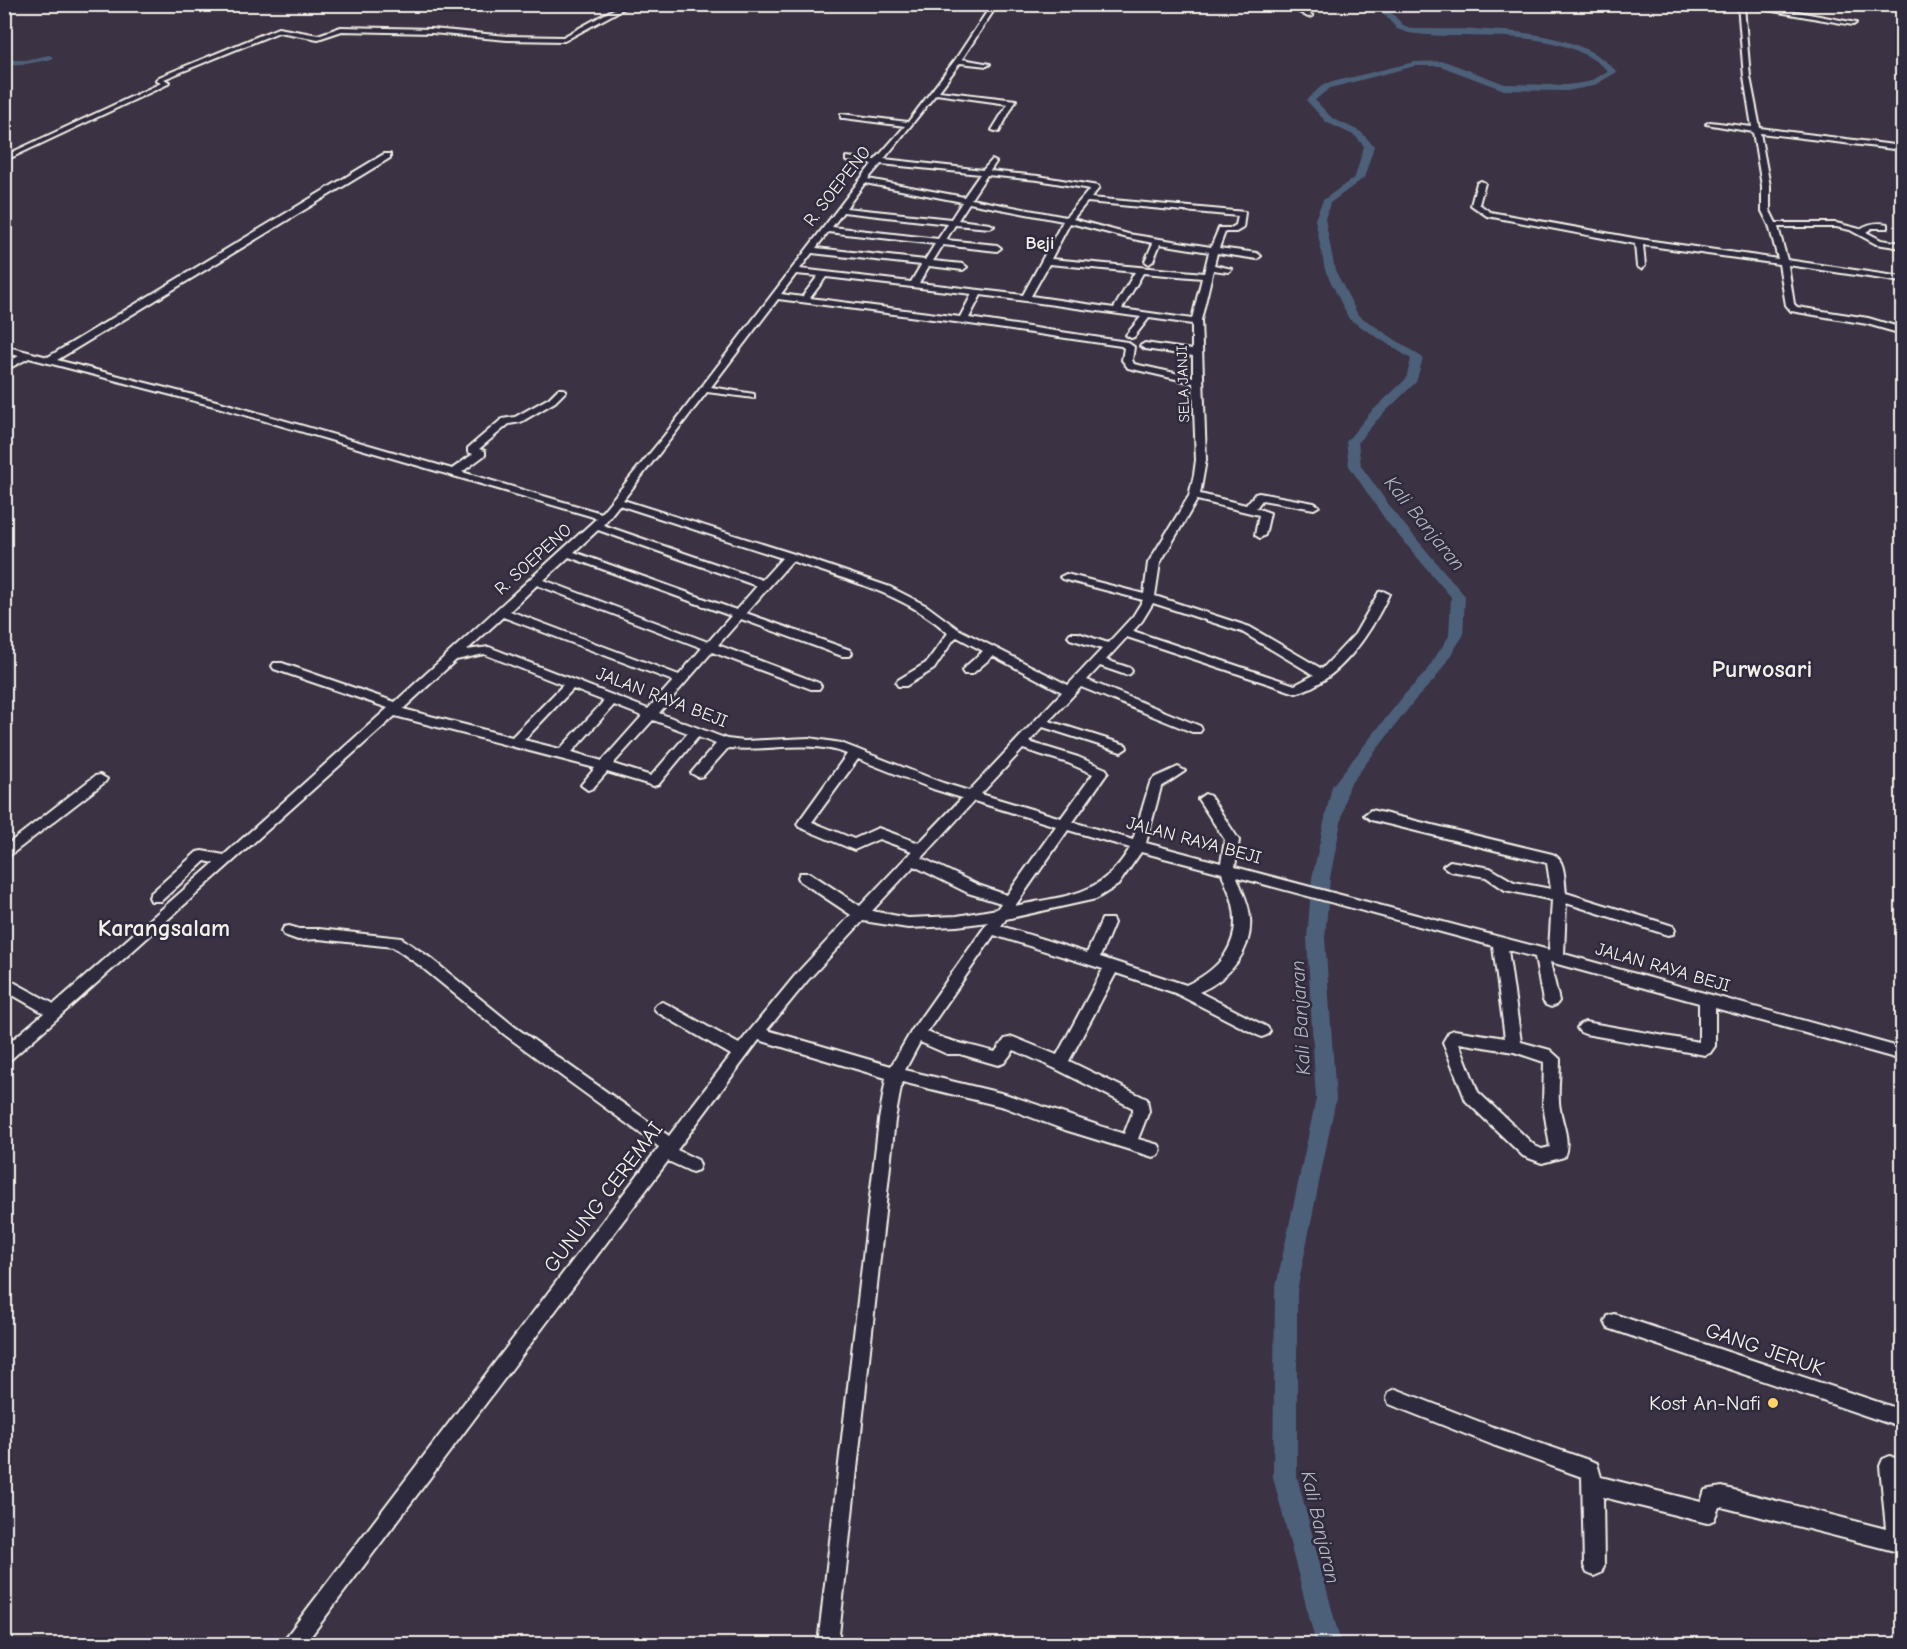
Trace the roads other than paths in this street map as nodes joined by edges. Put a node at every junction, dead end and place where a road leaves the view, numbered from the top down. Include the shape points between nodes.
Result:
1 (629, 4) edge
2 (1288, 4) edge
3 (1742, 4) edge
4 (991, 5) edge
5 (1310, 16) dead end
6 (1853, 23) dead end
7 (958, 61) junction
8 (987, 64) dead end
9 (934, 93) junction
10 (844, 116) dead end
11 (910, 124) junction
12 (1710, 124) dead end
13 (996, 130) dead end
14 (1758, 130) junction
15 (1902, 148) edge
16 (387, 156) dead end
17 (4, 159) edge
18 (849, 159) dead end
19 (878, 162) junction
20 (992, 162) dead end
21 (985, 173) junction
22 (863, 180) junction
23 (1102, 180) dead end
24 (1481, 183) dead end
25 (1095, 188) junction
26 (967, 200) junction
27 (1086, 200) junction
28 (842, 210) junction
29 (1068, 220) junction
30 (953, 222) junction
31 (1773, 225) junction
32 (990, 226) dead end
33 (1598, 226) dead end
34 (1886, 226) dead end
35 (826, 229) junction
36 (1860, 232) junction
37 (1607, 237) junction
38 (940, 242) junction
39 (1157, 242) junction
40 (1639, 242) junction
41 (871, 245) junction
42 (1902, 245) edge
43 (997, 248) dead end
44 (810, 250) junction
45 (1214, 250) junction
46 (1257, 256) dead end
47 (1046, 261) junction
48 (1149, 261) dead end
49 (1783, 262) junction
50 (928, 263) junction
51 (1641, 266) dead end
52 (963, 267) dead end
53 (1141, 269) junction
54 (1228, 269) dead end
55 (1209, 271) junction
56 (794, 272) junction
57 (823, 275) junction
58 (1902, 279) edge
59 (913, 285) junction
60 (978, 292) junction
61 (775, 296) junction
62 (1026, 298) junction
63 (804, 300) junction
64 (1116, 311) junction
65 (1146, 316) junction
66 (963, 320) junction
67 (1196, 322) junction
68 (1902, 331) edge
69 (1131, 335) dead end
70 (1145, 346) dead end
71 (4, 349) edge
72 (1197, 354) junction
73 (28, 355) junction
74 (50, 360) junction
75 (4, 368) edge
76 (1198, 381) junction
77 (704, 389) junction
78 (561, 391) dead end
79 (751, 396) dead end
80 (453, 474) junction
81 (1194, 496) junction
82 (617, 501) junction
83 (1314, 506) dead end
84 (1248, 510) junction
85 (600, 521) junction
86 (1260, 535) dead end
87 (568, 553) junction
88 (790, 556) junction
89 (1066, 577) dead end
90 (536, 581) junction
91 (765, 585) junction
92 (1383, 594) dead end
93 (1149, 599) junction
94 (502, 612) junction
95 (739, 614) junction
96 (1124, 632) junction
97 (478, 633) junction
98 (955, 633) junction
99 (1074, 636) dead end
100 (711, 646) junction
101 (1110, 648) junction
102 (486, 650) junction
103 (992, 650) junction
104 (846, 653) dead end
105 (453, 657) junction
106 (1097, 661) junction
107 (278, 666) dead end
108 (968, 671) dead end
109 (1126, 671) dead end
110 (1323, 675) junction
111 (681, 680) junction
112 (1078, 681) junction
113 (572, 683) junction
114 (902, 683) dead end
115 (815, 686) dead end
116 (1069, 691) junction
117 (612, 699) junction
118 (395, 709) junction
119 (651, 716) junction
120 (1040, 722) junction
121 (1196, 729) dead end
122 (695, 733) junction
123 (514, 742) junction
124 (725, 743) junction
125 (1020, 744) junction
126 (1121, 748) dead end
127 (855, 753) junction
128 (563, 754) junction
129 (606, 766) junction
130 (1178, 771) dead end
131 (698, 773) dead end
132 (100, 779) dead end
133 (588, 785) dead end
134 (973, 796) junction
135 (1205, 799) dead end
136 (1371, 815) dead end
137 (1065, 825) junction
138 (1138, 846) junction
139 (4, 855) edge
140 (918, 855) junction
141 (226, 860) junction
142 (1450, 866) dead end
143 (1228, 869) junction
144 (805, 877) dead end
145 (1559, 896) junction
146 (156, 897) dead end
147 (1005, 909) junction
148 (862, 915) junction
149 (1107, 923) dead end
150 (990, 928) junction
151 (1668, 930) dead end
152 (289, 931) dead end
153 (1500, 942) junction
154 (1541, 953) junction
155 (1556, 958) junction
156 (1091, 960) junction
157 (1112, 966) junction
158 (4, 983) edge
159 (1184, 992) junction
160 (1707, 1000) junction
161 (1551, 1001) dead end
162 (662, 1008) dead end
163 (55, 1012) junction
164 (1585, 1028) dead end
165 (1262, 1031) dead end
166 (756, 1033) junction
167 (917, 1034) junction
168 (1514, 1046) junction
169 (741, 1053) junction
170 (1902, 1054) edge
171 (4, 1057) edge
172 (1060, 1063) junction
173 (895, 1074) junction
174 (1129, 1143) junction
175 (668, 1149) junction
176 (1154, 1150) dead end
177 (692, 1166) dead end
178 (1614, 1322) dead end
179 (1396, 1398) dead end
180 (1902, 1419) edge
181 (1890, 1466) dead end
182 (1593, 1485) junction
183 (1898, 1491) edge
184 (1900, 1542) edge
185 (1594, 1566) dead end
186 (293, 1644) edge
187 (828, 1644) edge

1 - 17 street via 564,39 341,29 318,37 274,30 161,78 165,83
2 - 5 street
3 - 6 street
3 - 14 street via 1748,78
4 - 7 street, R. SOEPENO
7 - 8 street
7 - 9 street, R. SOEPENO
9 - 11 street, R. SOEPENO
9 - 13 street via 1012,102
10 - 11 street
11 - 19 street, R. SOEPENO
12 - 14 street
14 - 15 street
14 - 31 street via 1766,211
16 - 74 street
18 - 19 street
19 - 21 street
19 - 22 street, R. SOEPENO
20 - 21 street
21 - 25 street
21 - 26 street
22 - 26 street
22 - 28 street, R. SOEPENO
23 - 25 street
24 - 37 street via 1475,205 1486,214
25 - 27 street
26 - 29 street
26 - 30 street
27 - 29 street
27 - 45 street via 1243,211 1240,226 1222,230
28 - 30 street
28 - 35 street, R. SOEPENO
29 - 39 street
29 - 47 street
30 - 32 street
30 - 38 street
31 - 36 street via 1836,225
31 - 49 street
33 - 37 street via 1608,231
34 - 36 street via 1870,226
35 - 41 street
35 - 44 street, R. SOEPENO
36 - 42 street via 1880,242
37 - 40 street
38 - 41 street
38 - 43 street
38 - 50 street
39 - 45 street
39 - 48 street
40 - 49 street
40 - 51 street
41 - 44 street
41 - 50 street
44 - 56 street, R. SOEPENO
45 - 46 street
45 - 55 street, SELA JANJI
47 - 53 street
47 - 62 street
49 - 58 street via 1859,278
49 - 68 street via 1791,308
50 - 52 street
50 - 59 street
53 - 55 street
53 - 64 street
54 - 55 street
55 - 67 street, SELA JANJI
56 - 57 street
56 - 61 street, R. SOEPENO
57 - 59 street
57 - 63 street
59 - 60 street
60 - 62 street
60 - 66 street
61 - 63 street
61 - 77 street, R. SOEPENO
62 - 64 street
63 - 66 street
64 - 65 street
65 - 67 street
65 - 69 street
66 - 76 street via 1124,344 1129,347 1127,360 1131,366
67 - 72 street, SELA JANJI
70 - 72 street
71 - 73 street
72 - 76 street, SELA JANJI
73 - 74 street
73 - 75 street
74 - 80 street via 217,404
76 - 81 street, SELA JANJI via 1201,460
77 - 79 street
77 - 82 street, R. SOEPENO
78 - 80 street via 517,420 506,421 472,450 481,453
80 - 85 street
81 - 84 street
81 - 93 street, SELA JANJI via 1160,549
82 - 85 street, R. SOEPENO
82 - 88 street
83 - 84 street via 1259,496
84 - 86 street via 1265,513
85 - 87 street, R. SOEPENO
85 - 91 street
87 - 90 street, R. SOEPENO
87 - 95 street
88 - 91 street
88 - 98 street via 855,577 910,601 944,621
89 - 93 street
90 - 94 street, R. SOEPENO
90 - 100 street
91 - 95 street
92 - 110 street via 1355,643
93 - 96 street, SELA JANJI
93 - 110 street via 1234,625
94 - 97 street, R. SOEPENO
94 - 111 street
95 - 100 street
95 - 104 street
96 - 101 street, SELA JANJI
96 - 110 street via 1291,688
97 - 102 street via 478,642
97 - 105 street, R. SOEPENO
98 - 103 street
98 - 114 street via 930,666
99 - 101 street
100 - 111 street
100 - 115 street
101 - 106 street, SELA JANJI
102 - 105 street
102 - 113 street, JALAN RAYA BEJI
103 - 108 street
103 - 116 street
105 - 118 street, R. SOEPENO
106 - 109 street
106 - 112 street, SELA JANJI
107 - 118 street
111 - 119 street
112 - 116 street, SELA JANJI
112 - 121 street
113 - 117 street, JALAN RAYA BEJI
113 - 123 street
116 - 120 street, SELA JANJI
117 - 119 street, JALAN RAYA BEJI
117 - 128 street
118 - 123 street
118 - 141 street, R. SOEPENO
119 - 122 street, JALAN RAYA BEJI
119 - 129 street
120 - 125 street, SELA JANJI
120 - 126 street
122 - 124 street, JALAN RAYA BEJI
122 - 129 street via 655,781
123 - 128 street
124 - 127 street, JALAN RAYA BEJI via 809,742
124 - 131 street
125 - 134 street, SELA JANJI
125 - 137 street via 1100,770 1098,779
127 - 134 street, JALAN RAYA BEJI
127 - 140 street via 804,825 854,844 878,833
128 - 129 street
129 - 133 street
130 - 138 street via 1155,786
132 - 139 street
134 - 137 street, JALAN RAYA BEJI
134 - 140 street, GUNUNG CEREMAI
135 - 143 street via 1232,840
136 - 145 street via 1552,859
137 - 138 street, JALAN RAYA BEJI
137 - 147 street
138 - 143 street, JALAN RAYA BEJI
138 - 147 street via 1102,890 1078,898
140 - 147 street
140 - 148 street, GUNUNG CEREMAI
141 - 146 street via 202,856
141 - 163 street, R. SOEPENO
142 - 145 street via 1490,873 1510,886
143 - 153 street, JALAN RAYA BEJI
143 - 159 street via 1242,914 1237,949 1226,968
144 - 148 street
145 - 151 street
145 - 155 street
147 - 148 street via 929,923
147 - 150 street
148 - 166 street, GUNUNG CEREMAI via 803,976
149 - 156 street
150 - 156 street
150 - 167 street
152 - 175 street via 304,936 396,942
153 - 154 street, JALAN RAYA BEJI
153 - 168 street
154 - 155 street, JALAN RAYA BEJI
154 - 161 street
155 - 160 street, JALAN RAYA BEJI
156 - 157 street
157 - 159 street
157 - 172 street
158 - 163 street
159 - 165 street
160 - 164 street via 1704,1048
160 - 170 street, JALAN RAYA BEJI
162 - 169 street
163 - 171 street, R. SOEPENO
166 - 169 street, GUNUNG CEREMAI
166 - 173 street
167 - 172 street via 947,1048 958,1047 998,1059 1013,1043
167 - 173 street
168 - 168 street via 1454,1036 1451,1040 1472,1096 1529,1151 1542,1156 1554,1154 1559,1143 1551,1104 1552,1059
169 - 175 street, GUNUNG CEREMAI
172 - 174 street via 1142,1104
173 - 174 street via 1005,1101
173 - 187 street
174 - 176 street
175 - 177 street
175 - 186 street, GUNUNG CEREMAI
178 - 180 street, GANG JERUK
179 - 182 street via 1587,1468 1592,1472
181 - 183 street
182 - 184 street via 1707,1513 1714,1496
182 - 185 street
183 - 184 street

